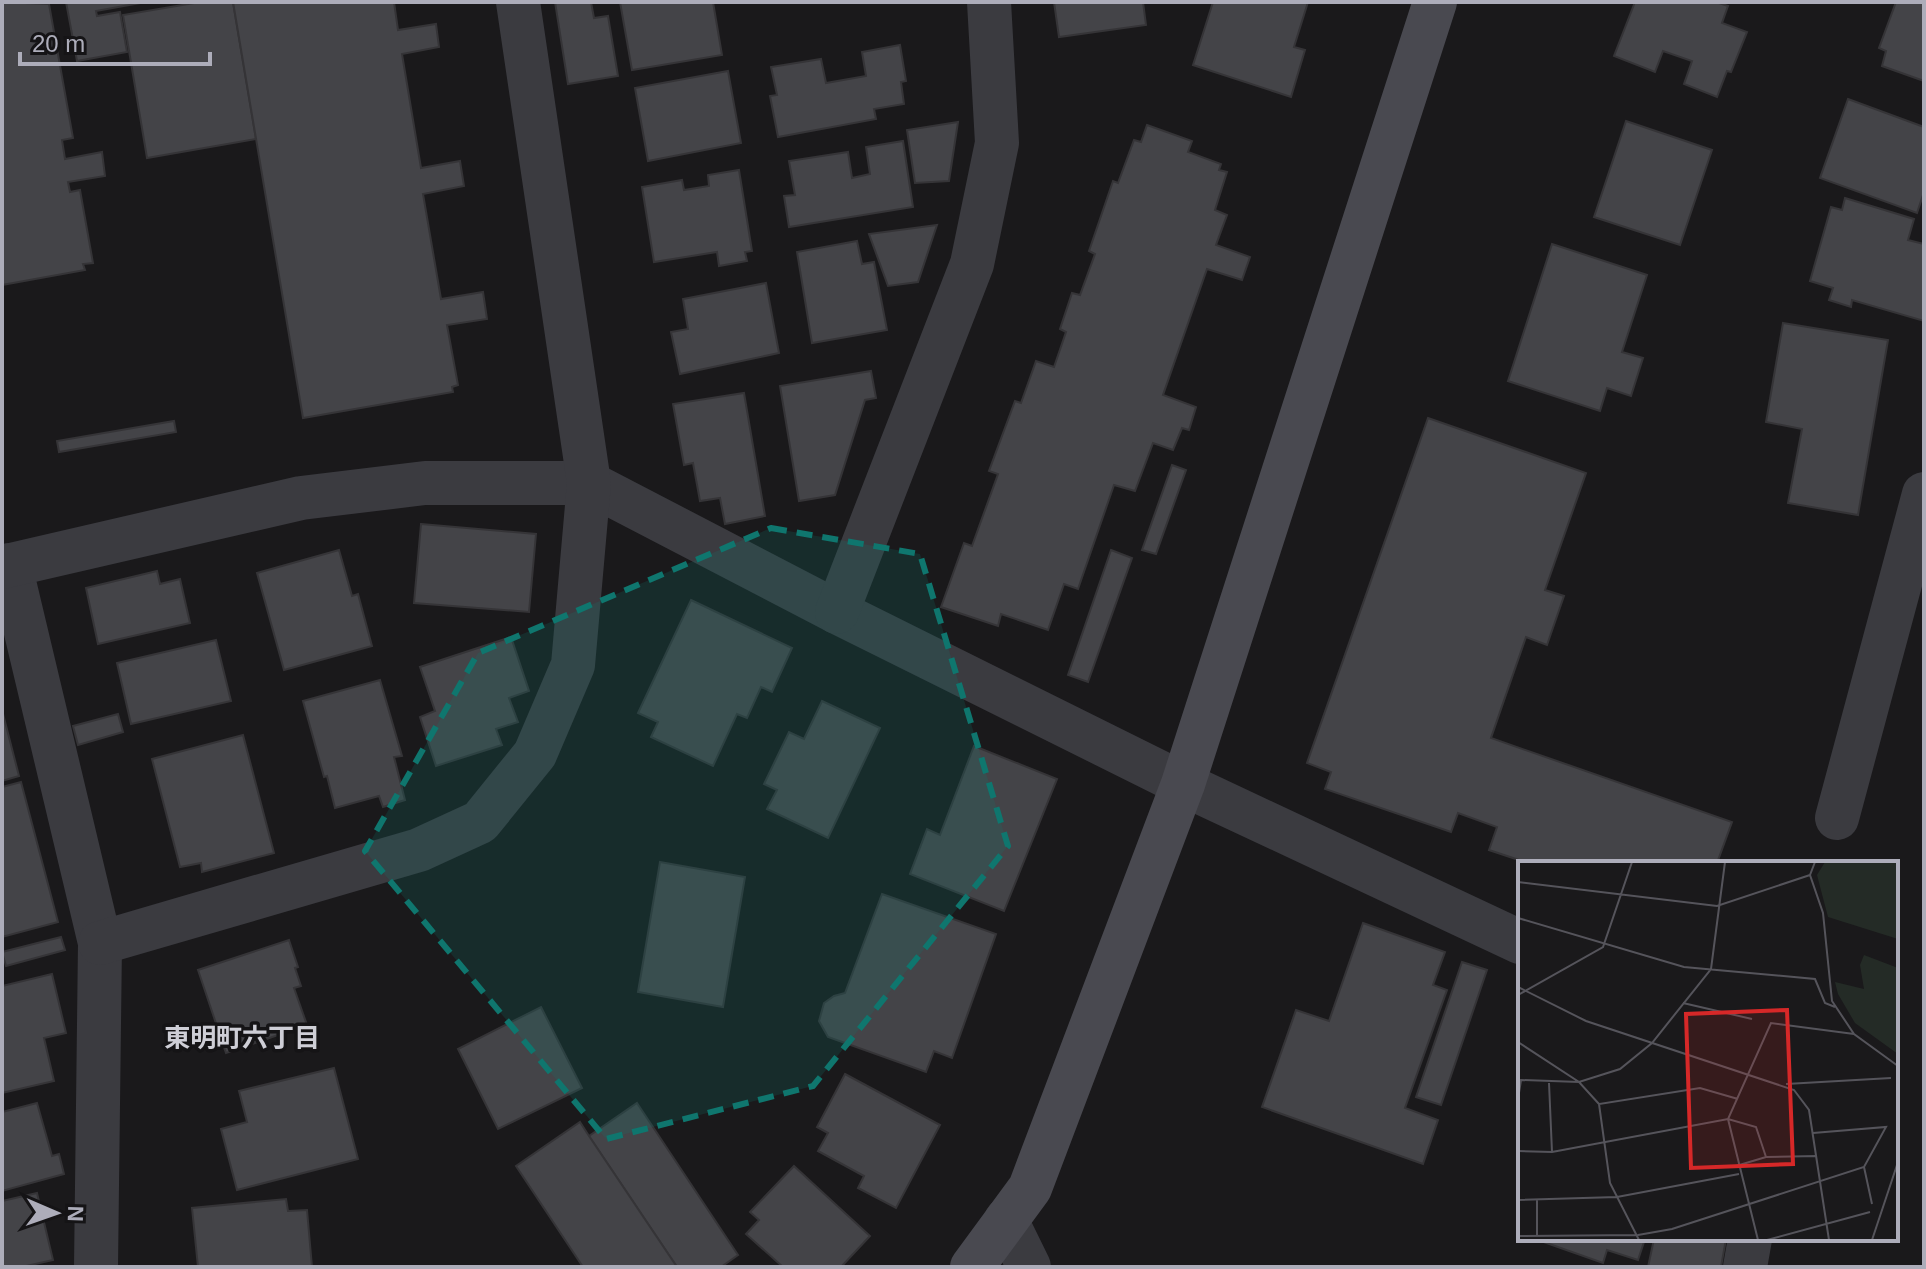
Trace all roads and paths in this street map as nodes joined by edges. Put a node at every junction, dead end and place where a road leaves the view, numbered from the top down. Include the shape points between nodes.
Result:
1 (518, 2) edge
2 (989, 2) edge
3 (1435, 2) edge
4 (589, 483) junction
5 (1924, 494) edge
6 (6, 566) edge
7 (837, 612) junction
8 (1183, 784) junction
9 (1837, 818) dead end
10 (1518, 941) edge
11 (100, 943) junction
12 (1006, 1220) junction
13 (1750, 1241) edge
14 (96, 1267) edge
15 (972, 1267) edge
16 (1029, 1267) edge
17 (1745, 1267) edge

1 - 4 street
2 - 7 street via 997,143 972,264
3 - 8 street
4 - 6 street via 425,483 301,498
4 - 7 street
4 - 11 street via 573,665 535,754 480,822 419,850
5 - 9 street
6 - 11 street
7 - 8 street
8 - 10 street
8 - 12 street via 1030,1188
11 - 14 street
12 - 15 street
12 - 16 street
13 - 17 street

